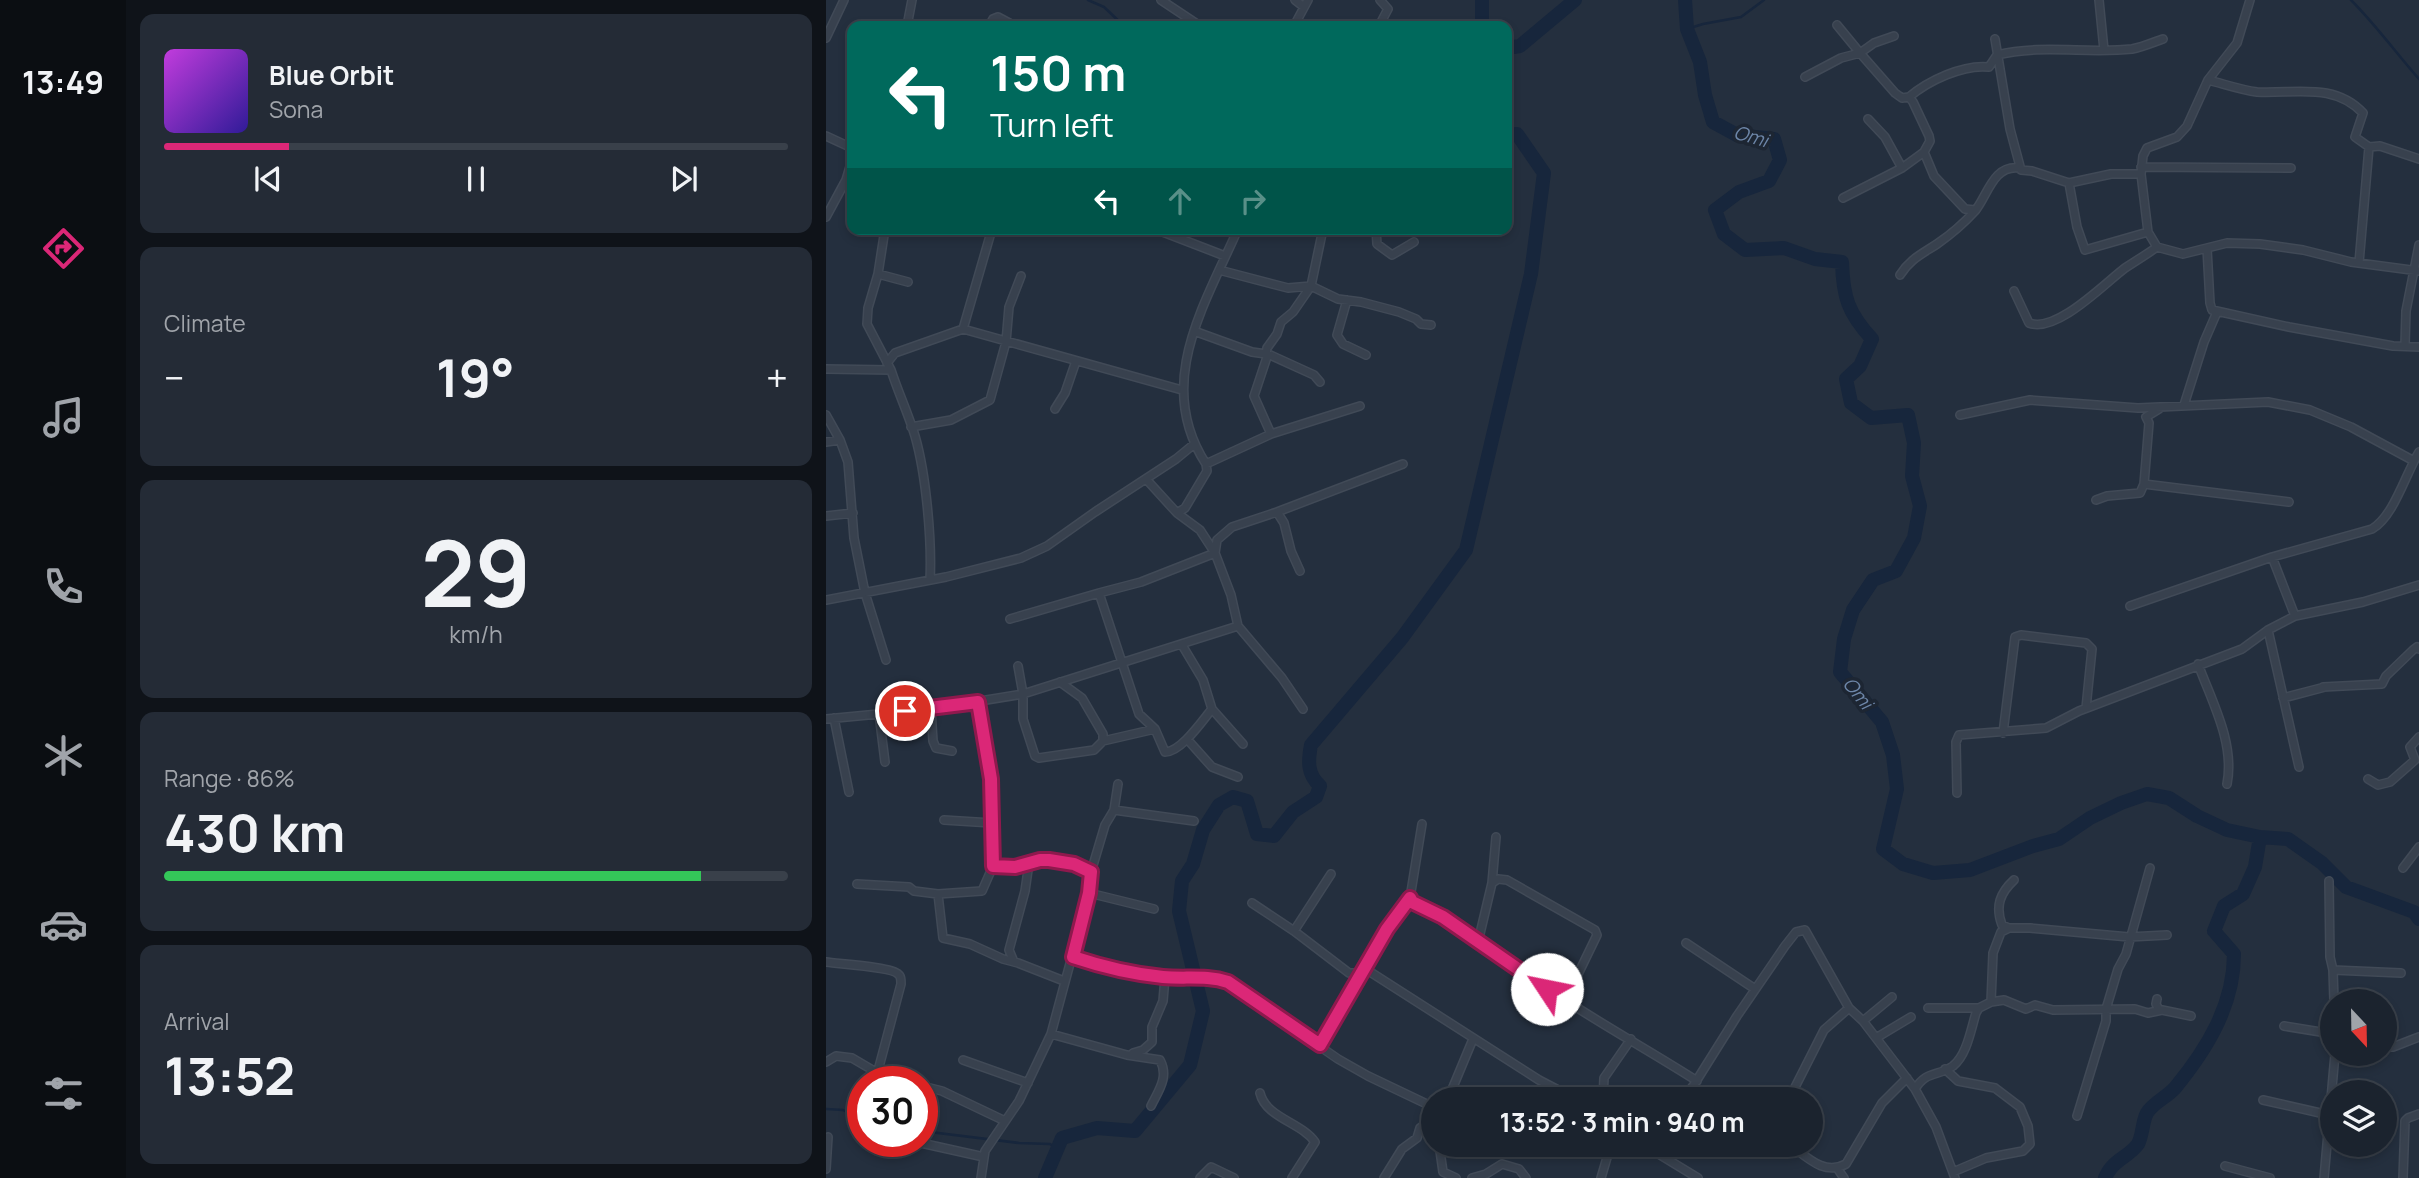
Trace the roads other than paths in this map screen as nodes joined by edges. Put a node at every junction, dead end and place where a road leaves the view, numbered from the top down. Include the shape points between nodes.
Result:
1 (844, 0) edge
2 (912, 0) edge
3 (1161, 0) edge
4 (1294, 0) edge
5 (1380, 0) edge
6 (2099, 0) edge
7 (2250, 0) edge
8 (1306, 4) edge
9 (908, 21) edge
10 (1192, 21) edge
11 (1297, 21) edge
12 (1382, 21) edge
13 (1837, 25) dead end
14 (1894, 36) dead end
15 (826, 38) edge
16 (1995, 39) dead end
17 (2163, 39) dead end
18 (2104, 50) junction
19 (1860, 53) junction
20 (1997, 55) junction
21 (1805, 77) dead end
22 (2208, 80) junction
23 (1909, 97) junction
24 (1868, 119) dead end
25 (826, 136) edge
26 (847, 146) edge
27 (2369, 147) junction
28 (1924, 152) junction
29 (2419, 159) edge
30 (1902, 168) junction
31 (2019, 168) junction
32 (2291, 168) dead end
33 (2141, 170) junction
34 (847, 177) edge
35 (2069, 183) junction
36 (1843, 198) dead end
37 (1975, 210) junction
38 (826, 217) edge
39 (2148, 232) junction
40 (884, 235) edge
41 (990, 235) edge
42 (1171, 235) edge
43 (1235, 235) edge
44 (1322, 235) edge
45 (1376, 235) edge
46 (1413, 242) dead end
47 (2419, 245) edge
48 (2157, 247) junction
49 (2207, 248) junction
50 (1225, 256) junction
51 (2359, 263) junction
52 (1219, 270) junction
53 (2416, 271) edge
54 (878, 275) junction
55 (1900, 275) dead end
56 (1021, 276) dead end
57 (908, 282) dead end
58 (1311, 286) junction
59 (2014, 291) dead end
60 (1347, 300) junction
61 (2217, 312) junction
62 (1431, 325) dead end
63 (963, 329) junction
64 (1194, 331) junction
65 (1006, 342) junction
66 (2406, 345) junction
67 (2419, 347) edge
68 (1366, 355) dead end
69 (1076, 361) junction
70 (889, 366) junction
71 (826, 369) edge
72 (1320, 382) dead end
73 (1182, 390) junction
74 (2183, 405) junction
75 (1360, 406) dead end
76 (2170, 406) junction
77 (1055, 409) dead end
78 (826, 415) edge
79 (1960, 415) dead end
80 (911, 427) junction
81 (1271, 434) junction
82 (840, 440) junction
83 (826, 442) edge
84 (1194, 445) junction
85 (2419, 452) edge
86 (2414, 461) junction
87 (1206, 464) junction
88 (1403, 464) dead end
89 (1146, 479) junction
90 (2144, 484) junction
91 (2095, 500) dead end
92 (2289, 502) dead end
93 (1277, 512) junction
94 (853, 513) junction
95 (1177, 513) junction
96 (826, 516) edge
97 (1216, 553) junction
98 (2272, 557) junction
99 (1300, 571) dead end
100 (930, 580) junction
101 (2419, 584) edge
102 (865, 593) junction
103 (1099, 593) junction
104 (826, 600) edge
105 (2130, 606) dead end
106 (2295, 616) junction
107 (1010, 619) dead end
108 (1238, 626) junction
109 (2269, 630) junction
110 (1182, 645) junction
111 (2419, 649) edge
112 (886, 660) dead end
113 (1121, 663) junction
114 (2198, 664) junction
115 (1018, 666) dead end
116 (1060, 682) junction
117 (1023, 694) junction
118 (2283, 698) junction
119 (978, 702) junction
120 (2086, 708) junction
121 (931, 709) junction
122 (1212, 709) junction
123 (1303, 709) dead end
124 (879, 714) junction
125 (830, 718) edge
126 (1156, 729) junction
127 (2003, 733) junction
128 (2419, 737) edge
129 (1187, 739) junction
130 (1103, 741) junction
131 (1243, 744) dead end
132 (952, 751) dead end
133 (885, 762) dead end
134 (2417, 762) edge
135 (2299, 766) dead end
136 (1238, 777) dead end
137 (2368, 779) dead end
138 (1118, 784) dead end
139 (2227, 784) dead end
140 (849, 792) dead end
141 (1957, 793) dead end
142 (1114, 810) junction
143 (944, 820) dead end
144 (1194, 821) dead end
145 (992, 823) junction
146 (1422, 824) dead end
147 (1496, 837) dead end
148 (2419, 847) edge
149 (1030, 863) junction
150 (993, 866) junction
151 (2403, 867) dead end
152 (2150, 868) dead end
153 (1091, 872) junction
154 (1331, 874) dead end
155 (2014, 880) dead end
156 (2329, 881) dead end
157 (1492, 883) junction
158 (857, 884) dead end
159 (1089, 893) junction
160 (938, 894) junction
161 (1410, 898) junction
162 (1252, 903) dead end
163 (1154, 909) dead end
164 (2009, 928) junction
165 (1294, 931) junction
166 (2167, 935) dead end
167 (2129, 937) junction
168 (1478, 942) junction
169 (1686, 943) dead end
170 (1073, 957) junction
171 (826, 962) edge
172 (1014, 962) junction
173 (1364, 968) junction
174 (2333, 970) junction
175 (2401, 973) dead end
176 (1165, 977) junction
177 (1064, 981) junction
178 (1755, 989) junction
179 (2334, 989) edge
180 (1892, 997) dead end
181 (2157, 999) dead end
182 (1565, 1001) junction
183 (1991, 1002) junction
184 (1849, 1007) junction
185 (1928, 1008) dead end
186 (1979, 1008) junction
187 (2105, 1009) junction
188 (2159, 1010) junction
189 (2191, 1016) dead end
190 (1911, 1017) dead end
191 (1863, 1021) junction
192 (2284, 1026) dead end
193 (2320, 1032) edge
194 (1051, 1034) junction
195 (2419, 1037) edge
196 (1876, 1038) junction
197 (1631, 1039) junction
198 (1474, 1040) junction
199 (1320, 1045) junction
200 (2398, 1045) edge
201 (1127, 1055) junction
202 (963, 1060) dead end
203 (826, 1062) edge
204 (862, 1066) edge
205 (879, 1066) edge
206 (1945, 1069) junction
207 (1906, 1078) junction
208 (1028, 1083) junction
209 (1695, 1084) junction
210 (1453, 1087) edge
211 (1552, 1087) edge
212 (1604, 1087) edge
213 (1693, 1087) edge
214 (1698, 1087) edge
215 (1795, 1087) edge
216 (1915, 1089) junction
217 (938, 1090) edge
218 (1260, 1093) dead end
219 (2263, 1100) dead end
220 (1421, 1101) edge
221 (1151, 1106) dead end
222 (2320, 1113) edge
223 (2419, 1114) edge
224 (2077, 1116) dead end
225 (1005, 1121) junction
226 (1421, 1128) edge
227 (828, 1138) dead end
228 (938, 1144) edge
229 (984, 1157) junction
230 (1441, 1157) edge
231 (1607, 1157) edge
232 (1667, 1157) edge
233 (1808, 1157) edge
234 (2326, 1157) edge
235 (2225, 1166) dead end
236 (1837, 1168) junction
237 (826, 1169) edge
238 (1954, 1175) edge
239 (981, 1178) edge
240 (1200, 1178) edge
241 (1234, 1178) edge
242 (1292, 1178) edge
243 (1384, 1178) edge
244 (1456, 1178) edge
245 (1472, 1178) edge
246 (1526, 1178) edge
247 (1601, 1178) edge
248 (1698, 1178) edge
249 (1844, 1178) edge
250 (2270, 1178) edge
251 (2324, 1178) edge
252 (2403, 1178) edge

1 - 15 street
2 - 9 street
3 - 10 street
4 - 8 street
5 - 12 street via 1388,9
6 - 18 street
7 - 22 street via 2237,43
8 - 11 street
13 - 19 street
14 - 19 street
16 - 20 street
17 - 18 street via 2134,49
18 - 20 street
19 - 21 street
19 - 23 street via 1895,93
20 - 23 street via 1989,66 1940,77
20 - 31 street
22 - 27 street via 2257,92 2300,90 2342,96 2362,113 2356,137
22 - 33 street via 2188,126 2177,137 2147,148
23 - 28 street via 1929,135
24 - 30 street via 1885,137
25 - 26 street
27 - 29 street via 2380,146
27 - 51 street
28 - 30 street
28 - 37 street via 1934,176 1965,209
30 - 36 street
31 - 35 street
31 - 37 street via 1998,174
32 - 33 street
33 - 35 street
33 - 39 street
34 - 38 street
35 - 39 street via 2085,250
37 - 55 street via 1939,243 1911,260
39 - 48 street
40 - 54 street
41 - 63 street
42 - 50 street
43 - 50 street
44 - 58 street
45 - 46 street via 1377,244 1392,255
47 - 53 street
48 - 49 street via 2183,254
48 - 59 street via 2079,306 2044,324 2029,323
49 - 51 street via 2260,244
49 - 61 street via 2210,303
50 - 52 street
51 - 53 street
52 - 58 street via 1288,289
52 - 64 street
53 - 66 street via 2406,312
54 - 57 street
54 - 70 street via 867,324
56 - 65 street via 1009,307
58 - 60 street
58 - 64 street via 1281,321 1266,354
60 - 62 street via 1385,307
60 - 68 street via 1338,335 1343,344
61 - 66 street
61 - 74 street
63 - 65 street
63 - 70 street via 895,353
64 - 73 street
65 - 69 street
65 - 80 street via 990,400 951,420
66 - 67 street
69 - 73 street
69 - 77 street
70 - 71 street
70 - 80 street
72 - 81 street via 1268,354 1254,396
73 - 84 street
74 - 76 street
74 - 86 street via 2268,402 2310,410
75 - 81 street
76 - 79 street via 2030,400
76 - 90 street via 2146,417
78 - 82 street
80 - 100 street via 926,503
81 - 87 street
82 - 83 street
82 - 94 street via 848,462
84 - 87 street
84 - 89 street
85 - 86 street
86 - 98 street via 2381,523
87 - 95 street via 1207,471 1185,508
88 - 93 street
89 - 95 street
89 - 100 street via 1047,547 1021,558
90 - 91 street via 2140,493
90 - 92 street
93 - 97 street via 1232,527 1217,540
93 - 99 street
94 - 96 street
94 - 102 street
95 - 97 street via 1200,530
97 - 103 street
97 - 108 street
98 - 105 street
98 - 106 street
100 - 102 street
101 - 106 street
102 - 104 street
102 - 112 street
103 - 107 street
103 - 113 street
106 - 109 street
108 - 110 street
108 - 123 street
109 - 114 street via 2242,649
109 - 118 street
110 - 113 street
110 - 122 street via 1203,680
111 - 118 street via 2413,649 2382,684 2324,687
113 - 116 street
113 - 126 street via 1139,714
114 - 120 street
114 - 139 street via 2228,746
115 - 117 street
116 - 117 street
116 - 130 street via 1082,698
117 - 119 street
117 - 130 street via 1023,719 1035,756 1094,750
118 - 135 street
119 - 121 street
119 - 145 street via 991,779
120 - 127 street via 2046,728
120 - 127 street via 2092,649 2087,643 2021,635 2015,637
121 - 124 street
121 - 132 street via 936,748
122 - 129 street
122 - 131 street
124 - 125 street
124 - 133 street
125 - 140 street
126 - 129 street via 1165,752
126 - 130 street
127 - 141 street via 1959,735
128 - 134 street via 2410,747
129 - 136 street via 1212,767
134 - 137 street via 2390,782 2378,785
138 - 142 street
142 - 144 street
142 - 153 street
143 - 145 street
145 - 150 street
146 - 161 street
147 - 157 street
148 - 151 street
149 - 150 street
149 - 153 street via 1074,864
149 - 172 street via 1009,950
150 - 160 street via 982,891
152 - 167 street
153 - 159 street
154 - 165 street
155 - 164 street via 1999,899 2000,920
156 - 174 street
157 - 168 street
157 - 182 street via 1507,880 1595,930 1597,935
158 - 160 street
159 - 163 street
159 - 170 street
160 - 172 street via 943,939 970,944
161 - 168 street
161 - 173 street
162 - 165 street
164 - 167 street
164 - 183 street via 2001,932 1993,953
165 - 173 street via 1349,972
166 - 167 street
167 - 187 street
168 - 182 street
169 - 178 street
170 - 176 street via 1111,970
170 - 177 street
171 - 205 street via 887,968 900,976
172 - 177 street
173 - 198 street
173 - 199 street
174 - 175 street
174 - 179 street
176 - 199 street via 1214,977 1228,982
176 - 201 street via 1152,1042
177 - 194 street
178 - 184 street via 1796,932 1805,930
178 - 209 street
180 - 191 street
181 - 188 street
182 - 197 street
183 - 186 street
183 - 187 street via 2004,1000 2026,1009 2035,1005 2053,1010
184 - 191 street
184 - 215 street via 1824,1030
185 - 186 street
186 - 206 street via 1962,1056
187 - 188 street
187 - 224 street via 2106,1021
188 - 189 street
190 - 196 street
191 - 196 street
192 - 193 street
194 - 201 street
194 - 208 street
195 - 200 street
196 - 207 street
197 - 209 street
197 - 212 street via 1604,1077
198 - 210 street
198 - 211 street
199 - 220 street via 1368,1076
201 - 221 street via 1160,1060 1165,1070
202 - 208 street
203 - 204 street via 836,1056 852,1058
206 - 216 street via 1927,1075
206 - 238 street via 1958,1080 1995,1088 2020,1107 2030,1144 2023,1151 1986,1158
207 - 216 street
207 - 236 street via 1882,1103 1846,1164
208 - 225 street
209 - 213 street
209 - 214 street
216 - 238 street
217 - 225 street
218 - 242 street via 1272,1111 1315,1142
219 - 222 street
223 - 252 street via 2405,1121
225 - 229 street
226 - 243 street
227 - 237 street
228 - 229 street
229 - 239 street
230 - 244 street via 1443,1172
231 - 247 street
232 - 248 street
233 - 236 street via 1824,1168
234 - 251 street
235 - 250 street
236 - 249 street
240 - 241 street via 1211,1167
245 - 246 street via 1502,1164 1519,1169

